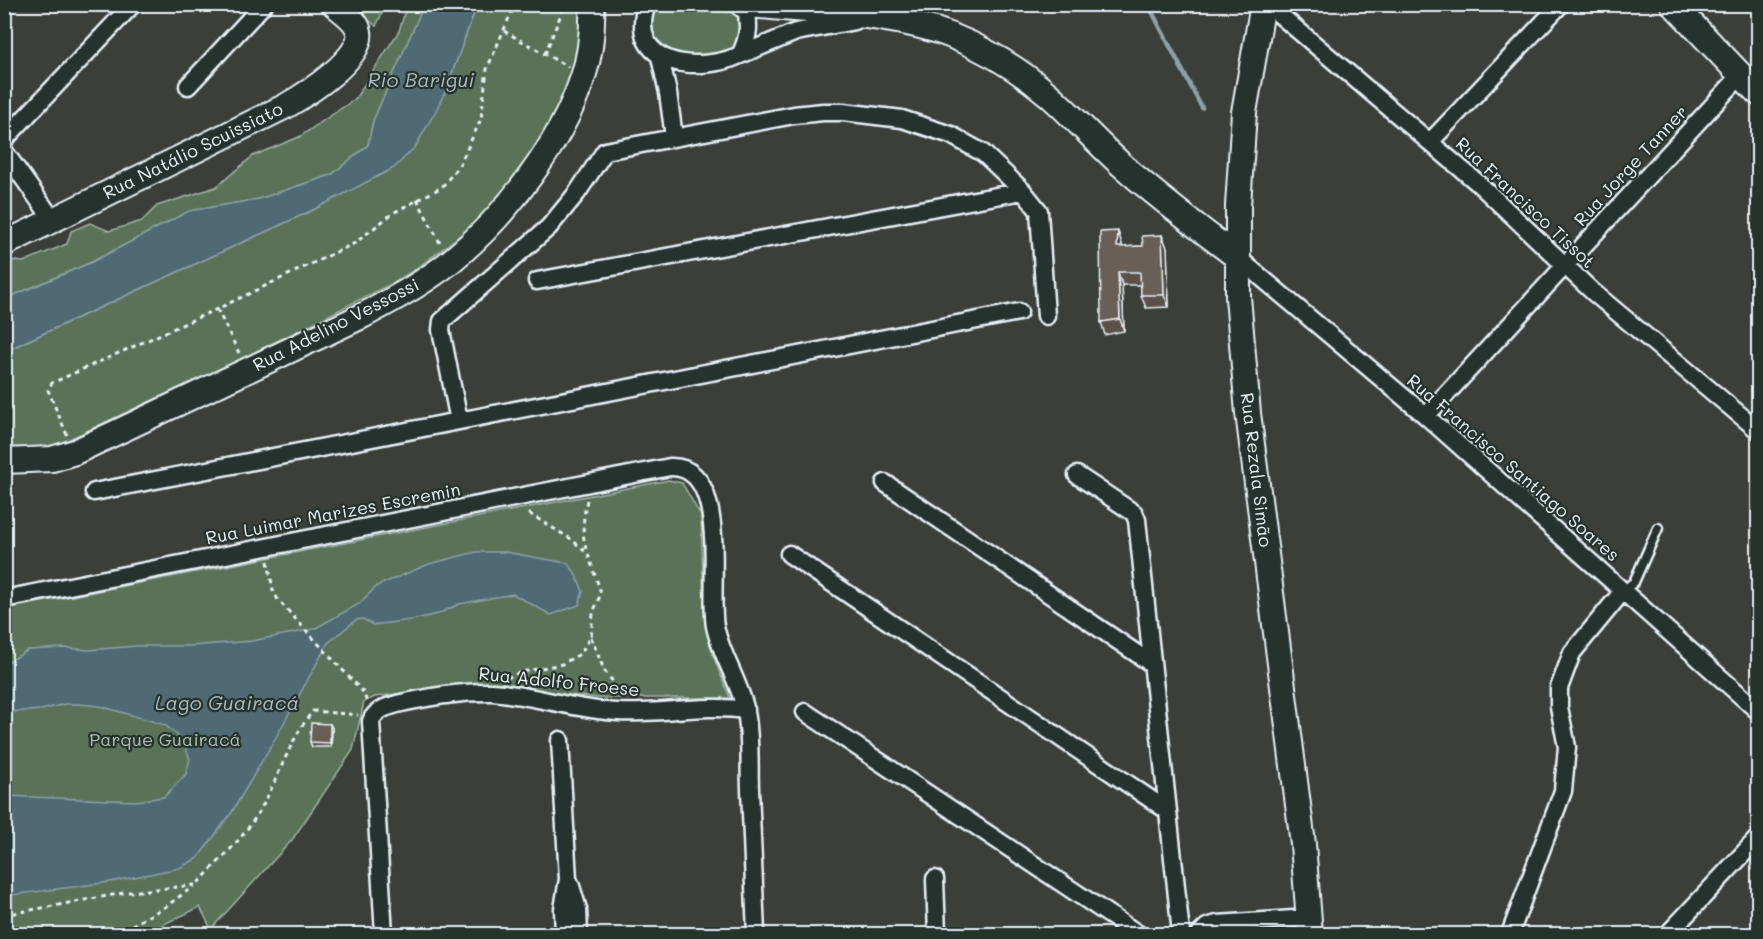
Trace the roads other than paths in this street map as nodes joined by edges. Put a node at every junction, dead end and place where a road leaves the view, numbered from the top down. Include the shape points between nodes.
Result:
1 (133, 4) edge
2 (264, 4) edge
3 (334, 4) edge
4 (592, 4) edge
5 (647, 4) edge
6 (1265, 4) edge
7 (1561, 4) edge
8 (1673, 4) edge
9 (744, 5) edge
10 (771, 6) edge
11 (873, 18) junction
12 (740, 55) junction
13 (660, 57) junction
14 (1742, 74) junction
15 (188, 86) dead end
16 (1758, 93) edge
17 (674, 137) junction
18 (4, 140) edge
19 (1430, 142) junction
20 (4, 151) edge
21 (1023, 191) junction
22 (53, 220) junction
23 (4, 244) edge
24 (1238, 257) junction
25 (1565, 266) junction
26 (537, 282) dead end
27 (1019, 312) dead end
28 (1046, 316) dead end
29 (1426, 416) junction
30 (459, 421) junction
31 (1758, 430) edge
32 (4, 460) edge
33 (1077, 475) dead end
34 (885, 483) dead end
35 (94, 492) dead end
36 (1658, 528) dead end
37 (789, 554) dead end
38 (1623, 591) junction
39 (4, 599) edge
40 (1152, 664) junction
41 (746, 710) junction
42 (1758, 711) edge
43 (805, 712) dead end
44 (560, 740) dead end
45 (1168, 811) junction
46 (1758, 838) edge
47 (568, 879) junction
48 (935, 879) dead end
49 (1309, 926) edge
50 (384, 934) edge
51 (564, 934) edge
52 (579, 934) edge
53 (756, 934) edge
54 (937, 934) edge
55 (1138, 934) edge
56 (1181, 934) edge
57 (1200, 934) edge
58 (1510, 934) edge
59 (1668, 934) edge

1 - 18 street
2 - 15 street
3 - 22 main road, Rua Natálio Scuissiato via 352,20 359,32 358,43 321,85
4 - 32 main road, Rua Adelino Vessossi via 590,48 583,76 556,134 521,188 486,229 450,262 384,305 75,453 52,459
5 - 13 street via 643,30
6 - 19 street, Rua Francisco Tissot
6 - 24 main road, Rua Rezala Simão via 1244,111
7 - 19 street
8 - 14 main road
9 - 10 main road
9 - 12 street via 748,31
10 - 11 main road
11 - 12 street via 796,32
11 - 24 main road via 927,28 1001,60 1047,93 1145,186
12 - 13 street via 702,64
13 - 17 street
14 - 16 main road
14 - 25 street, Rua Jorge Tanner
17 - 21 street via 808,113 884,117 926,125 967,143
17 - 30 street via 605,151 549,227 442,321
19 - 25 street, Rua Francisco Tissot
20 - 22 street
21 - 26 street
21 - 28 street via 1039,212
22 - 23 main road, Rua Natálio Scuissiato
24 - 29 street, Rua Francisco Santiago Soares
24 - 49 main road, Rua Rezala Simão via 1243,366 1296,783
25 - 29 street, Rua Jorge Tanner
25 - 31 street, Rua Francisco Tissot
27 - 30 street
29 - 38 street, Rua Francisco Santiago Soares
30 - 35 street
33 - 40 street via 1136,516
34 - 40 street
36 - 38 lane via 1634,582
37 - 45 street
38 - 42 street, Rua Francisco Santiago Soares
38 - 58 street via 1572,653 1559,688 1567,747 1563,791
39 - 41 street, Rua Luimar Marizes Escremin via 591,483 670,468 685,469 705,490 709,502 714,534 715,625
40 - 45 street
41 - 50 street, Rua Adolfo Froese via 708,707 639,712 575,708 518,696 472,692 383,708 372,717
41 - 53 street
43 - 55 street
44 - 47 street
45 - 56 street
46 - 59 street
47 - 51 street
47 - 52 street via 578,909
48 - 54 street
49 - 57 street via 1217,924

